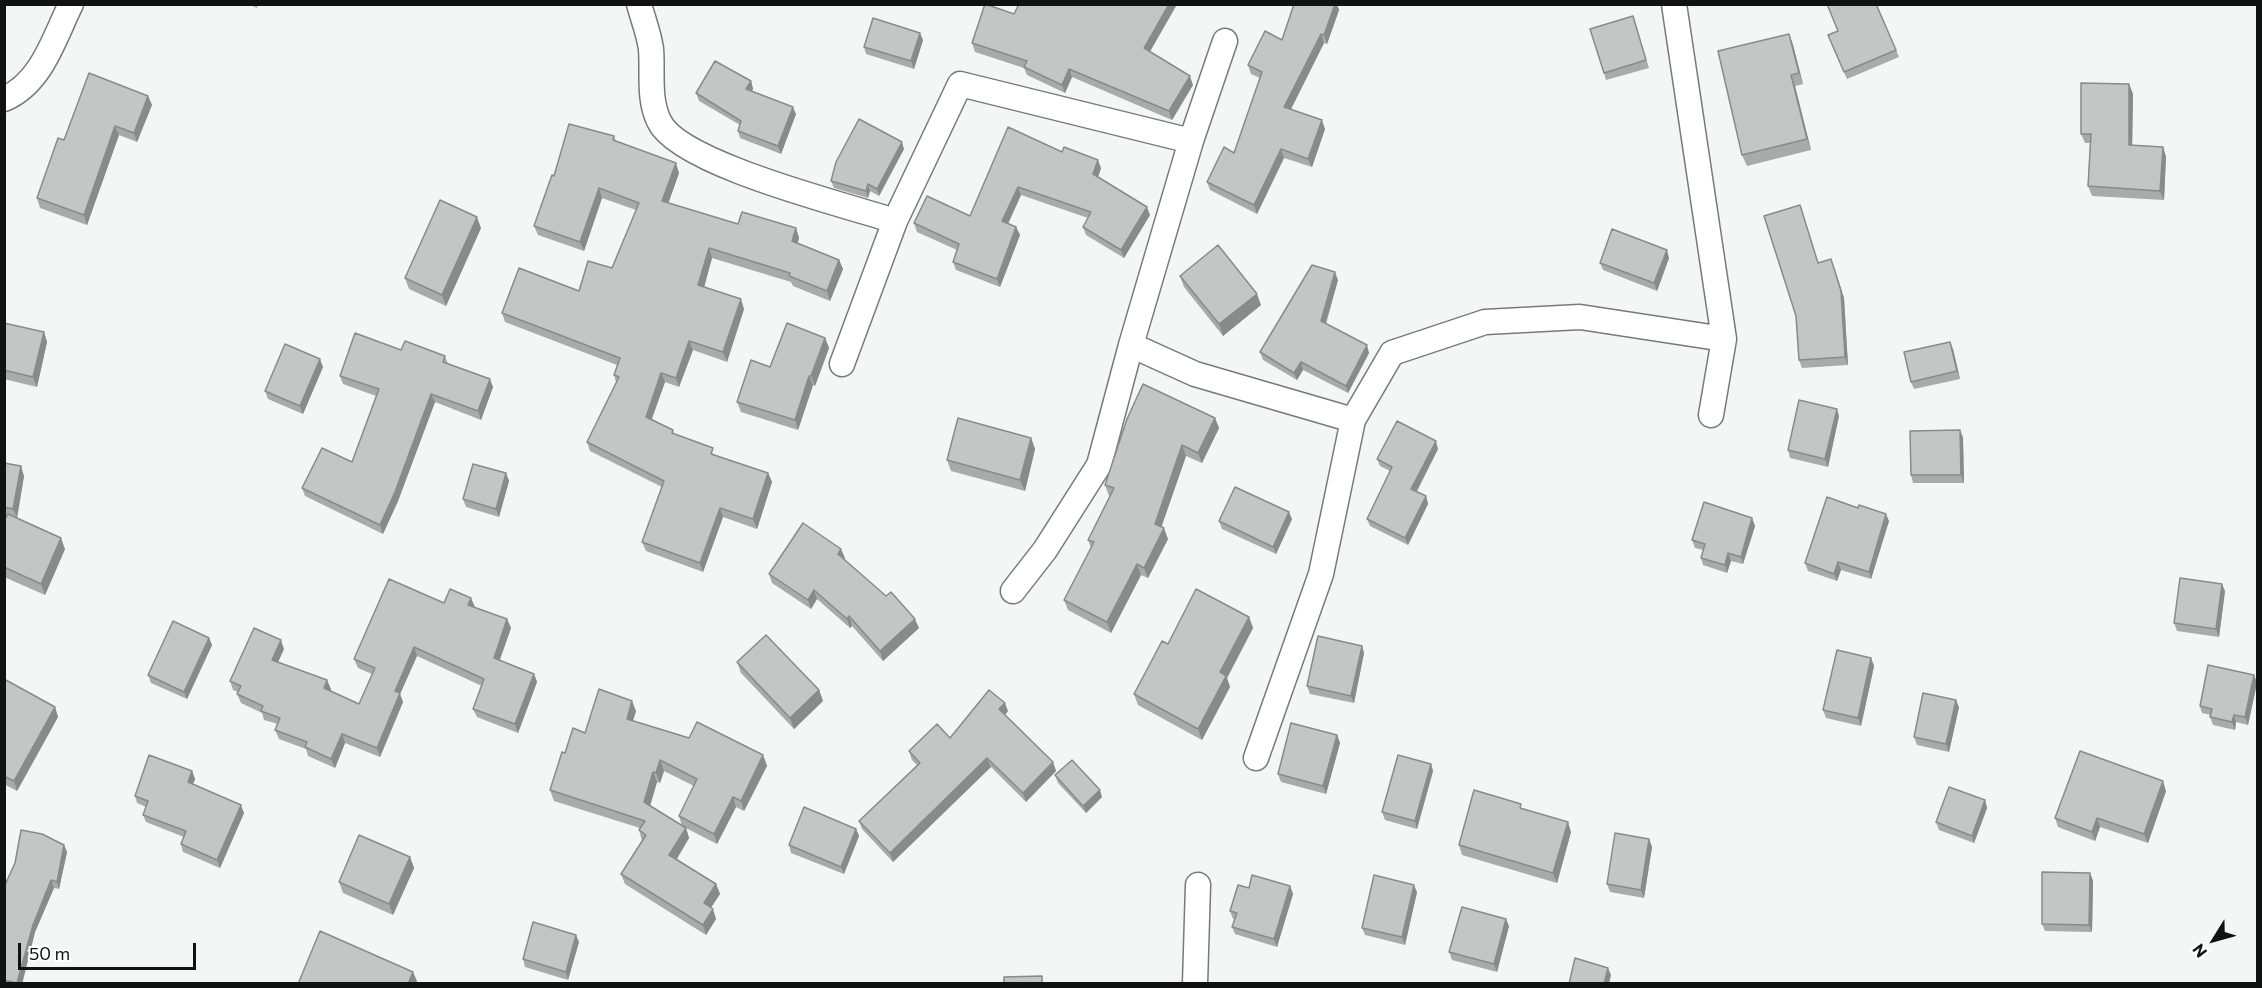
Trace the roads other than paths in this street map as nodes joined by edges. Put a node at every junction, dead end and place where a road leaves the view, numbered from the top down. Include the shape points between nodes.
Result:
1 (71, 4) edge
2 (639, 4) edge
3 (1674, 4) edge
4 (1225, 41) dead end
5 (4, 99) edge
6 (1191, 141) junction
7 (895, 221) junction
8 (1724, 339) junction
9 (1131, 345) junction
10 (842, 364) dead end
11 (1711, 415) dead end
12 (1353, 420) junction
13 (1013, 591) dead end
14 (1256, 758) dead end
15 (1198, 885) dead end
16 (1195, 984) edge

1 - 5 street via 38,72 17,93
2 - 7 street via 651,47 657,119 673,139 722,166
3 - 8 street
4 - 6 street
6 - 7 street via 960,84
6 - 9 street
7 - 10 street
8 - 11 street
8 - 12 street via 1581,317 1485,322 1392,353
9 - 12 street via 1195,374
9 - 13 street via 1099,465 1046,550
12 - 14 street via 1321,573
15 - 16 street

